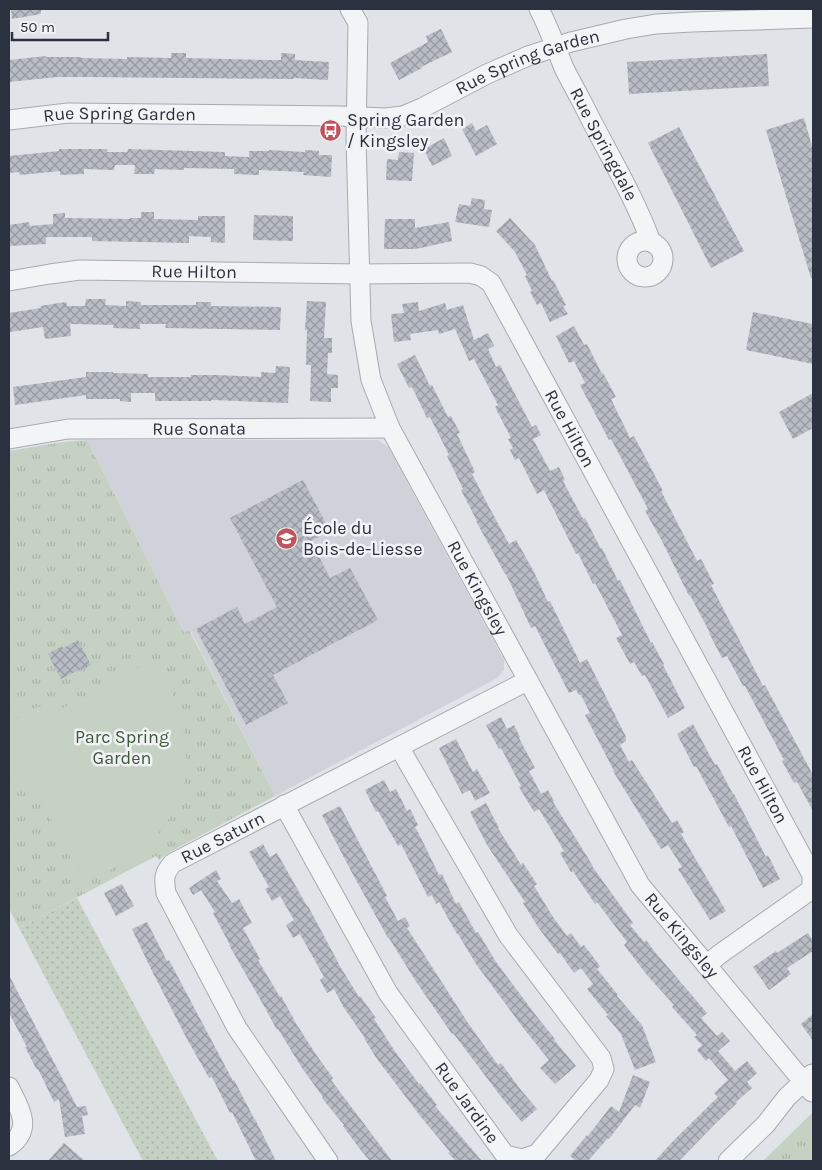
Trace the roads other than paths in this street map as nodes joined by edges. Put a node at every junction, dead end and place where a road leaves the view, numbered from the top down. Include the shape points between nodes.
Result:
1 (350, 9) edge
2 (539, 9) edge
3 (813, 18) edge
4 (556, 47) junction
5 (357, 117) junction
6 (9, 120) edge
7 (651, 242) dead end
8 (360, 274) junction
9 (9, 281) edge
10 (390, 428) junction
11 (9, 439) edge
12 (528, 681) junction
13 (399, 747) junction
14 (284, 805) junction
15 (706, 965) junction
16 (811, 1085) edge
17 (9, 1087) edge
18 (9, 1146) edge
19 (328, 1161) edge
20 (728, 1161) edge

1 - 5 street, Rue Kingsley via 358,23
2 - 4 street, Rue Springdale
3 - 4 street, Rue Spring Garden via 656,24
4 - 5 street, Rue Spring Garden via 506,65 403,116
4 - 7 street, Rue Springdale via 581,101 619,169
5 - 6 street, Rue Spring Garden via 68,113
5 - 8 street, Rue Kingsley
8 - 9 street, Rue Hilton via 80,270
8 - 10 street, Rue Kingsley via 361,321 371,380
8 - 15 street, Rue Hilton via 470,274 491,283 812,874 812,888
10 - 11 street, Rue Sonata via 68,429
10 - 12 street, Rue Kingsley
12 - 13 street, Rue Saturn
12 - 15 street, Rue Kingsley via 640,885
13 - 14 street, Rue Saturn
13 - 14 street, Rue Jardine via 508,936 601,1058 604,1069 599,1080 536,1154 522,1159 505,1154 388,993
14 - 19 street, Rue Saturn via 173,863 164,878 166,893 237,1028
15 - 16 street, Rue Kingsley
16 - 20 street via 798,1105 766,1124
17 - 18 street via 23,1119 21,1133

